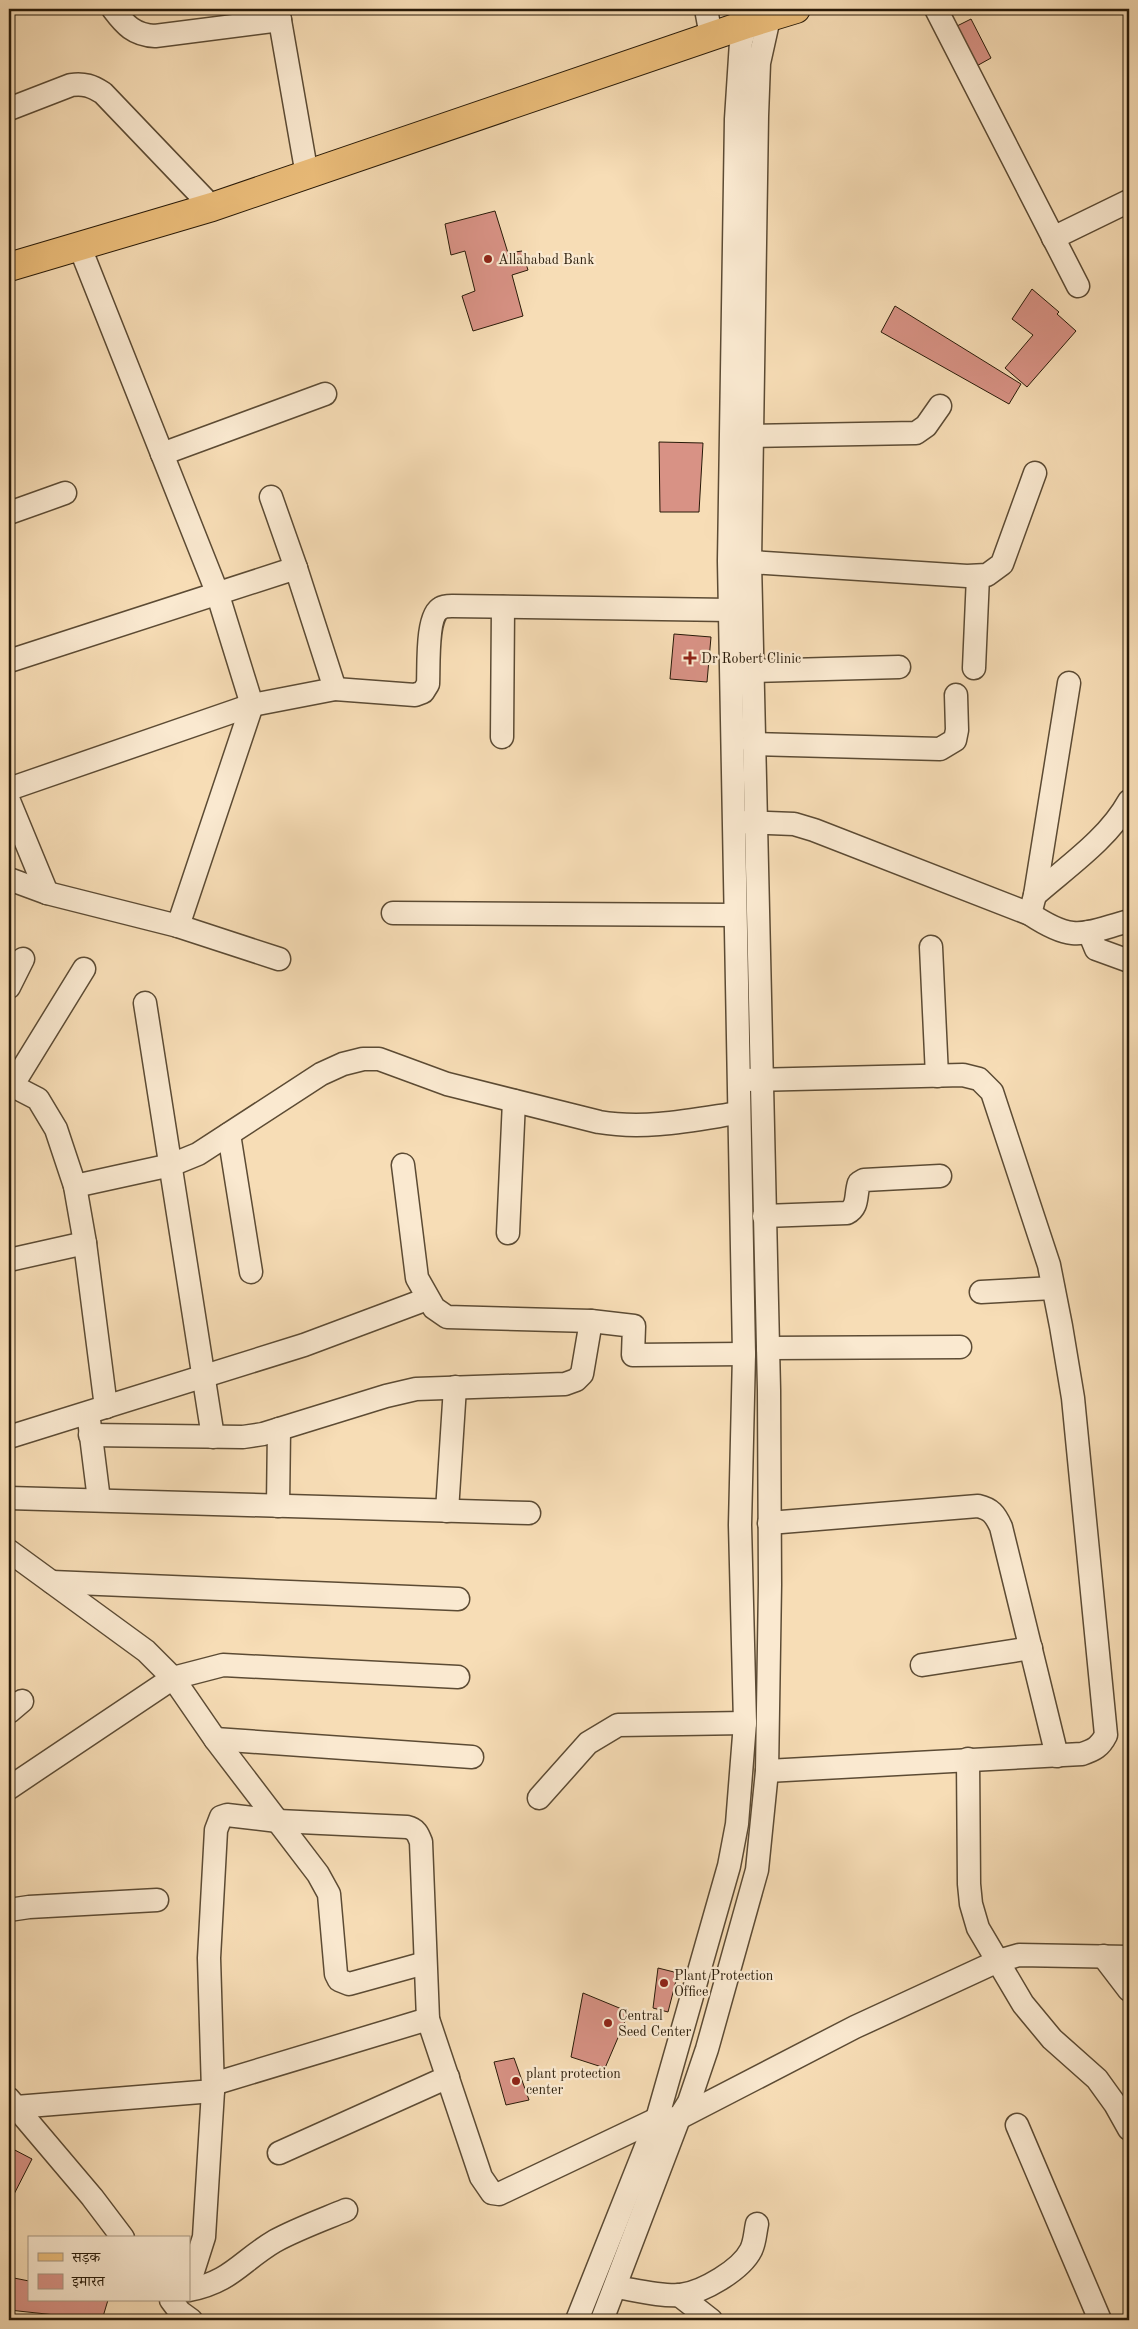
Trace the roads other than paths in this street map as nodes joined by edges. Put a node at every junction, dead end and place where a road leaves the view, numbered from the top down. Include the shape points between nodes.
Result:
1 (113, 9) edge
2 (706, 9) edge
3 (796, 9) edge
4 (936, 9) edge
5 (279, 14) edge
6 (759, 15) edge
7 (711, 36) junction
8 (9, 109) edge
9 (306, 175) junction
10 (1129, 201) edge
11 (212, 207) junction
12 (1053, 238) junction
13 (79, 245) junction
14 (9, 266) edge
15 (1078, 286) dead end
16 (325, 394) dead end
17 (940, 406) dead end
18 (752, 436) junction
19 (162, 454) junction
20 (1035, 473) dead end
21 (65, 493) dead end
22 (271, 497) dead end
23 (9, 512) edge
24 (740, 561) junction
25 (296, 568) junction
26 (978, 576) junction
27 (217, 592) junction
28 (503, 607) junction
29 (730, 610) junction
30 (9, 662) edge
31 (899, 667) dead end
32 (974, 668) dead end
33 (752, 671) junction
34 (1070, 683) dead end
35 (335, 689) junction
36 (956, 695) dead end
37 (252, 705) junction
38 (502, 737) dead end
39 (753, 744) junction
40 (9, 790) edge
41 (9, 801) edge
42 (1129, 801) edge
43 (744, 822) junction
44 (9, 879) edge
45 (47, 893) junction
46 (1032, 904) junction
47 (393, 914) dead end
48 (735, 915) junction
49 (1129, 920) edge
50 (178, 926) junction
51 (1089, 932) junction
52 (931, 947) dead end
53 (279, 958) dead end
54 (23, 959) dead end
55 (1129, 961) edge
56 (84, 969) dead end
57 (9, 987) edge
58 (145, 1002) dead end
59 (937, 1076) junction
60 (761, 1080) junction
61 (738, 1081) junction
62 (10, 1085) edge
63 (514, 1101) junction
64 (738, 1113) junction
65 (229, 1134) junction
66 (171, 1165) junction
67 (403, 1165) dead end
68 (940, 1176) dead end
69 (75, 1186) junction
70 (764, 1216) junction
71 (508, 1233) dead end
72 (86, 1243) junction
73 (9, 1260) edge
74 (250, 1272) dead end
75 (1053, 1288) junction
76 (981, 1292) dead end
77 (427, 1299) junction
78 (591, 1321) junction
79 (960, 1347) dead end
80 (768, 1348) junction
81 (744, 1354) junction
82 (203, 1377) junction
83 (455, 1387) junction
84 (743, 1389) junction
85 (769, 1390) junction
86 (97, 1410) junction
87 (279, 1429) junction
88 (90, 1434) junction
89 (9, 1437) edge
90 (213, 1437) junction
91 (9, 1498) edge
92 (99, 1500) junction
93 (278, 1506) junction
94 (447, 1511) junction
95 (529, 1513) dead end
96 (769, 1523) junction
97 (9, 1551) edge
98 (52, 1582) junction
99 (770, 1584) junction
100 (742, 1585) junction
101 (458, 1599) dead end
102 (1031, 1648) junction
103 (922, 1665) dead end
104 (458, 1677) dead end
105 (173, 1678) junction
106 (745, 1723) junction
107 (215, 1739) junction
108 (1057, 1756) junction
109 (472, 1758) dead end
110 (968, 1759) junction
111 (767, 1771) junction
112 (9, 1788) edge
113 (539, 1798) dead end
114 (278, 1821) junction
115 (157, 1900) dead end
116 (9, 1910) edge
117 (1103, 1956) junction
118 (1129, 1957) edge
119 (998, 1961) junction
120 (425, 1964) junction
121 (1129, 1990) edge
122 (428, 2019) junction
123 (448, 2077) junction
124 (213, 2088) junction
125 (12, 2103) edge
126 (679, 2118) junction
127 (657, 2119) junction
128 (1017, 2125) dead end
129 (1129, 2129) edge
130 (278, 2153) dead end
131 (346, 2210) dead end
132 (757, 2224) dead end
133 (121, 2236) edge
134 (190, 2281) edge
135 (616, 2288) junction
136 (190, 2290) edge
137 (679, 2295) junction
138 (577, 2320) edge
139 (602, 2320) edge
140 (711, 2320) edge
141 (1100, 2320) edge

1 - 5 street via 126,27 142,35 155,36
2 - 7 street
3 - 6 main road
4 - 12 street
5 - 9 street
6 - 7 main road
6 - 18 street
6 - 24 street via 741,42 736,118
7 - 9 main road
8 - 11 street via 71,85 81,83 93,87 103,93
9 - 11 main road
10 - 12 street
11 - 13 main road
12 - 15 street
13 - 14 main road
13 - 19 street
16 - 19 street
17 - 18 street via 926,426 916,433
18 - 24 street
19 - 27 street
20 - 26 street via 1002,564 994,572
21 - 23 street
22 - 25 street
24 - 26 street
24 - 29 street
24 - 33 street
25 - 27 street
25 - 35 street
26 - 32 street
27 - 30 street
27 - 37 street
28 - 29 street
28 - 35 street via 452,606 441,608 434,614 430,625 428,684 422,692 415,695
28 - 38 street
29 - 43 street
31 - 33 street
33 - 39 street
34 - 46 street
35 - 37 street
36 - 39 street via 955,740 940,749
37 - 40 street
37 - 50 street
39 - 43 street
41 - 45 street
42 - 46 street via 1122,814
43 - 46 street via 794,824
43 - 48 street
43 - 60 street
44 - 45 street
45 - 50 street
46 - 51 street via 1062,933
47 - 48 street
48 - 61 street
49 - 51 street
50 - 53 street
51 - 55 street via 1096,949
52 - 59 street
54 - 57 street
56 - 62 street
58 - 66 street
59 - 60 street
59 - 75 street via 979,1078 992,1092 1049,1265
60 - 61 street
60 - 70 street
61 - 64 street
62 - 69 street via 38,1098 56,1129
63 - 64 street via 623,1126 647,1126
63 - 65 street via 447,1084 387,1061 363,1059 321,1074
63 - 71 street
64 - 81 street
65 - 66 street via 198,1154
65 - 74 street
66 - 69 street
66 - 82 street
67 - 77 street via 417,1278
68 - 70 street via 864,1180 858,1183 853,1210 847,1213
69 - 72 street
70 - 80 street
72 - 73 street
72 - 86 street
75 - 76 street
75 - 108 street via 1072,1398 1106,1735 1101,1745 1093,1750
77 - 78 street via 447,1317
77 - 82 street via 304,1345
78 - 81 street via 634,1326 633,1355
78 - 83 street via 582,1374 576,1380 565,1384
79 - 80 street
80 - 85 street
81 - 84 street
82 - 86 street
82 - 90 street
83 - 87 street via 416,1389 386,1396
83 - 94 street
84 - 85 street
84 - 100 street
85 - 96 street
86 - 88 street
86 - 89 street
87 - 90 street via 243,1437
87 - 93 street
88 - 90 street
88 - 92 street
91 - 92 street
92 - 93 street
93 - 94 street
94 - 95 street
96 - 99 street
96 - 102 street via 978,1506 988,1508 1001,1527
97 - 98 street
98 - 101 street
98 - 105 street via 146,1651
99 - 100 street
99 - 111 street
100 - 106 street
102 - 103 street
102 - 108 street
104 - 105 street via 223,1664
105 - 107 street
105 - 112 street
106 - 113 street via 618,1725 588,1743
106 - 127 street via 737,1824 729,1866
107 - 109 street
107 - 114 street
108 - 110 street
110 - 111 street
110 - 119 street via 971,1904 978,1928
111 - 126 street via 757,1870 707,2049
114 - 120 street via 318,1874 328,1894 339,1980 349,1984
114 - 120 street via 413,1828 421,1842
114 - 124 street via 227,1815 220,1817 218,1822 209,1958
115 - 116 street
117 - 118 street
117 - 119 street via 1019,1955
117 - 121 street
119 - 126 street via 855,2027
119 - 129 street via 1023,2004 1052,2038 1097,2079
120 - 122 street
122 - 123 street
122 - 124 street
123 - 127 street via 481,2177 492,2193 499,2194
123 - 130 street
124 - 125 street
124 - 134 street via 204,2237
125 - 133 street
126 - 127 street
126 - 135 street
127 - 138 street
128 - 141 street
131 - 136 street via 272,2243 226,2278
132 - 137 street via 754,2242 744,2260 708,2286
135 - 137 street
135 - 139 street
137 - 140 street

